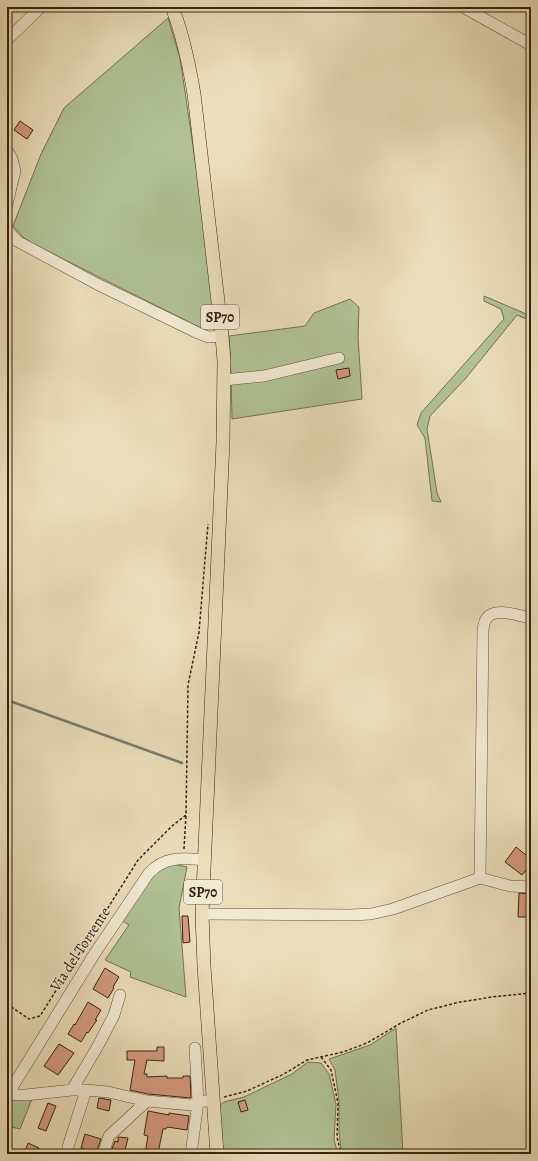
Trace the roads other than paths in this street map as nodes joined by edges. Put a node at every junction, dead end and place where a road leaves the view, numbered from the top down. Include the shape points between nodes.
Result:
1 (41, 7) edge
2 (172, 7) edge
3 (463, 7) edge
4 (7, 40) edge
5 (531, 46) edge
6 (7, 150) edge
7 (7, 204) edge
8 (7, 228) edge
9 (222, 336) junction
10 (338, 358) dead end
11 (224, 380) junction
12 (531, 618) edge
13 (204, 860) junction
14 (480, 878) junction
15 (531, 887) edge
16 (202, 914) junction
17 (120, 995) dead end
18 (195, 1048) dead end
19 (72, 1090) junction
20 (86, 1090) junction
21 (8, 1094) edge
22 (213, 1100) junction
23 (147, 1101) junction
24 (198, 1102) junction
25 (68, 1147) dead end
26 (103, 1154) edge
27 (191, 1154) edge
28 (217, 1154) edge

1 - 4 street
2 - 9 main road, SP70 via 191,76
3 - 5 street
6 - 7 street via 15,171
8 - 9 street via 17,241 97,284 198,333 208,337
9 - 11 main road, SP70
10 - 11 street via 264,376
11 - 13 main road, SP70
12 - 14 street via 503,612 494,613 486,618 483,628
13 - 16 main road, SP70
13 - 21 street, Via del Torrente via 170,860 159,864 145,878 94,954
14 - 15 street via 510,886
14 - 16 street via 372,914
16 - 22 main road, SP70
17 - 19 street via 114,1015
18 - 24 street
19 - 20 street
19 - 21 street via 26,1095
20 - 23 street
20 - 25 street
22 - 24 street
22 - 28 main road, SP70
23 - 24 street via 192,1105
23 - 26 street via 109,1136
24 - 27 street

